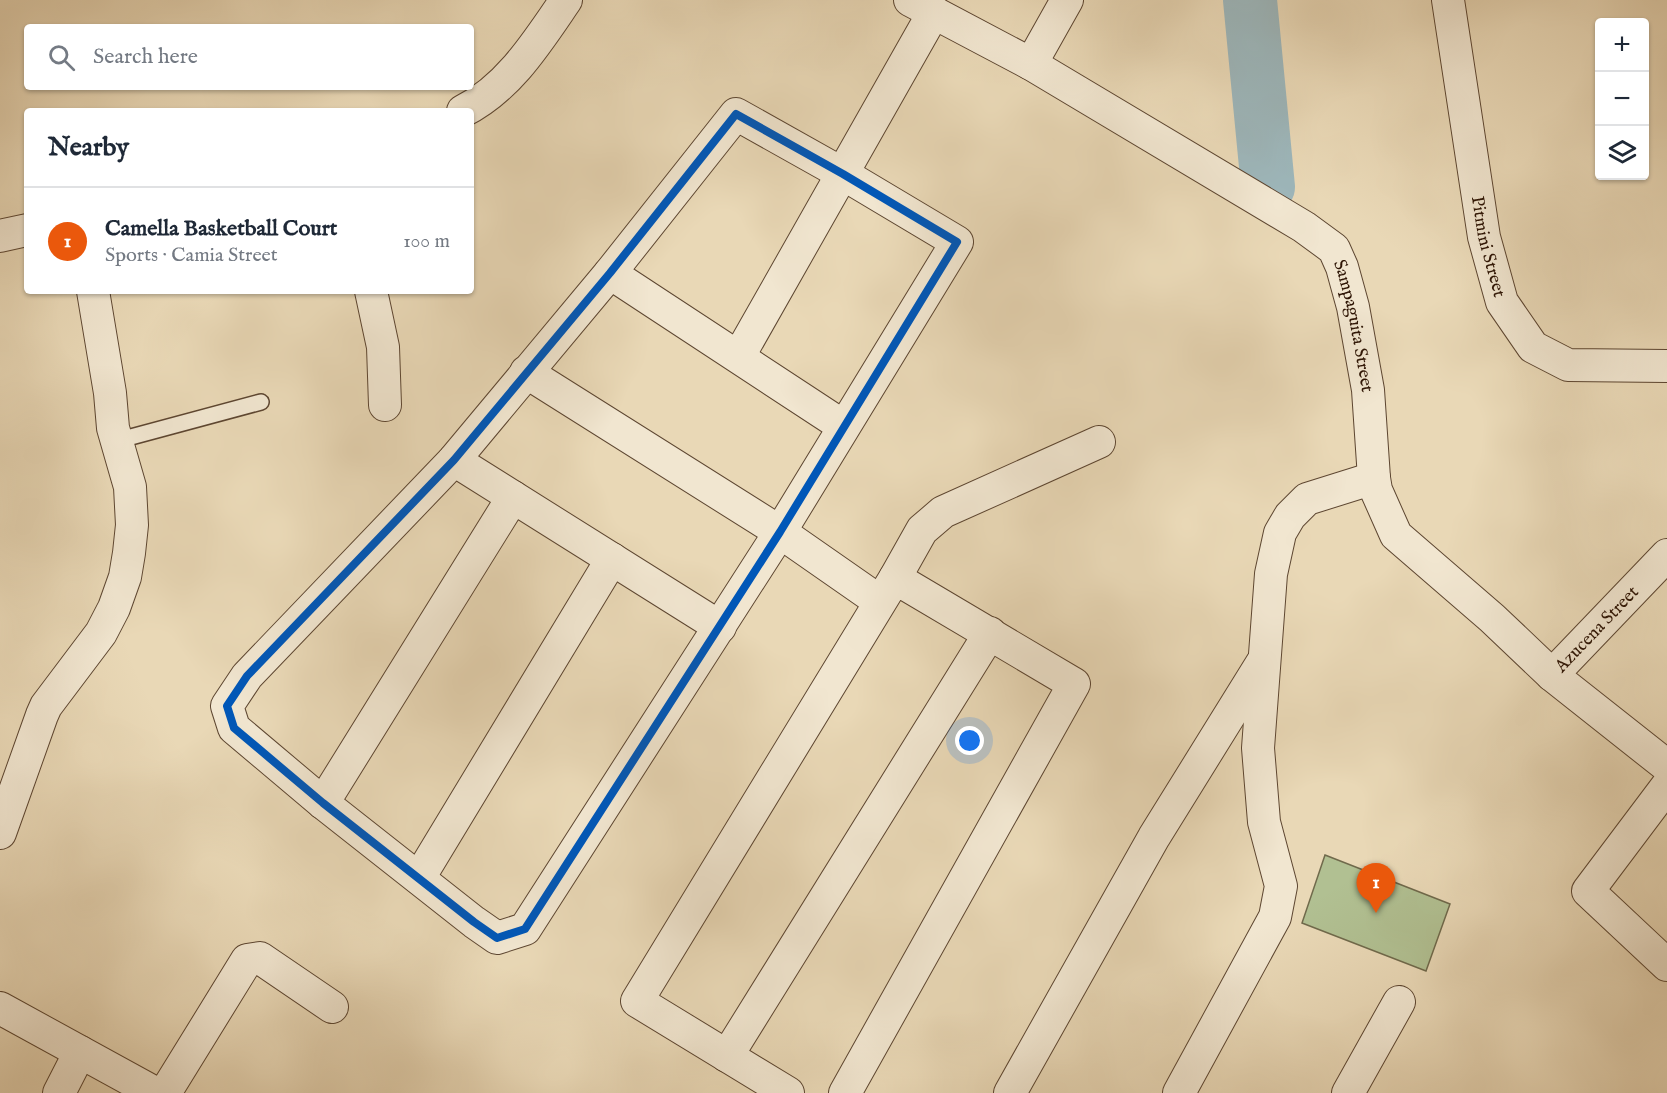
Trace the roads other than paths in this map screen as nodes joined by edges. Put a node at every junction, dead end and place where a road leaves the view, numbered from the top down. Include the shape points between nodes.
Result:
1 (566, 0) edge
2 (1067, 0) edge
3 (1448, 0) edge
4 (922, 6) edge
5 (1031, 63) junction
6 (469, 108) edge
7 (843, 174) junction
8 (24, 231) edge
9 (0, 236) edge
10 (610, 273) junction
11 (94, 294) edge
12 (372, 294) edge
13 (739, 356) junction
14 (1667, 366) edge
15 (526, 372) junction
16 (261, 402) dead end
17 (385, 405) dead end
18 (843, 426) junction
19 (116, 441) junction
20 (1099, 442) dead end
21 (454, 460) junction
22 (1374, 478) junction
23 (513, 497) junction
24 (780, 532) junction
25 (1667, 555) edge
26 (612, 559) junction
27 (887, 590) junction
28 (720, 627) junction
29 (990, 633) junction
30 (1265, 657) junction
31 (1552, 675) junction
32 (1667, 766) edge
33 (1667, 786) edge
34 (323, 803) junction
35 (0, 833) edge
36 (419, 878) junction
37 (1667, 965) edge
38 (1399, 1002) dead end
39 (332, 1007) dead end
40 (0, 1008) edge
41 (80, 1052) junction
42 (727, 1056) junction
43 (1354, 1090) edge
44 (59, 1093) edge
45 (155, 1093) edge
46 (165, 1093) edge
47 (788, 1093) edge
48 (845, 1093) edge
49 (1010, 1093) edge
50 (1179, 1093) edge

1 - 6 street via 527,56 482,101
2 - 5 street
3 - 14 street, Pitmini Street via 1484,237 1502,302 1533,347 1568,365
4 - 5 street, Sampaguita Street
4 - 7 street via 898,73
5 - 22 street, Sampaguita Street via 1304,227 1334,249 1353,307 1368,390
7 - 10 street via 736,114
7 - 13 street
7 - 18 street via 957,242
8 - 9 street
10 - 13 street
10 - 15 street
11 - 19 street
12 - 17 street via 383,347
13 - 18 street
15 - 21 street
15 - 24 street
16 - 19 lane
18 - 24 street
19 - 35 street via 130,487 132,525 125,577 101,633 46,706
20 - 27 street via 943,512 922,530
21 - 23 street
21 - 34 street via 247,676 227,706 234,728
22 - 30 street via 1307,499 1290,516 1280,533 1271,574
22 - 31 street, Sampaguita Street via 1396,535
23 - 26 street
23 - 34 street
24 - 27 street
24 - 28 street
25 - 31 street, Azucena Street
26 - 28 street
26 - 36 street
27 - 29 street
27 - 42 street via 637,1001
28 - 36 street via 525,929 497,938
29 - 42 street
29 - 48 street via 1074,684
30 - 49 street via 1154,837
30 - 50 street via 1258,748 1263,822 1281,886 1275,917
31 - 32 street, Sampaguita Street
33 - 37 street via 1587,891
34 - 36 street
38 - 43 street
39 - 46 street via 260,958 247,960
40 - 41 street
41 - 44 street
41 - 45 street
42 - 47 street

